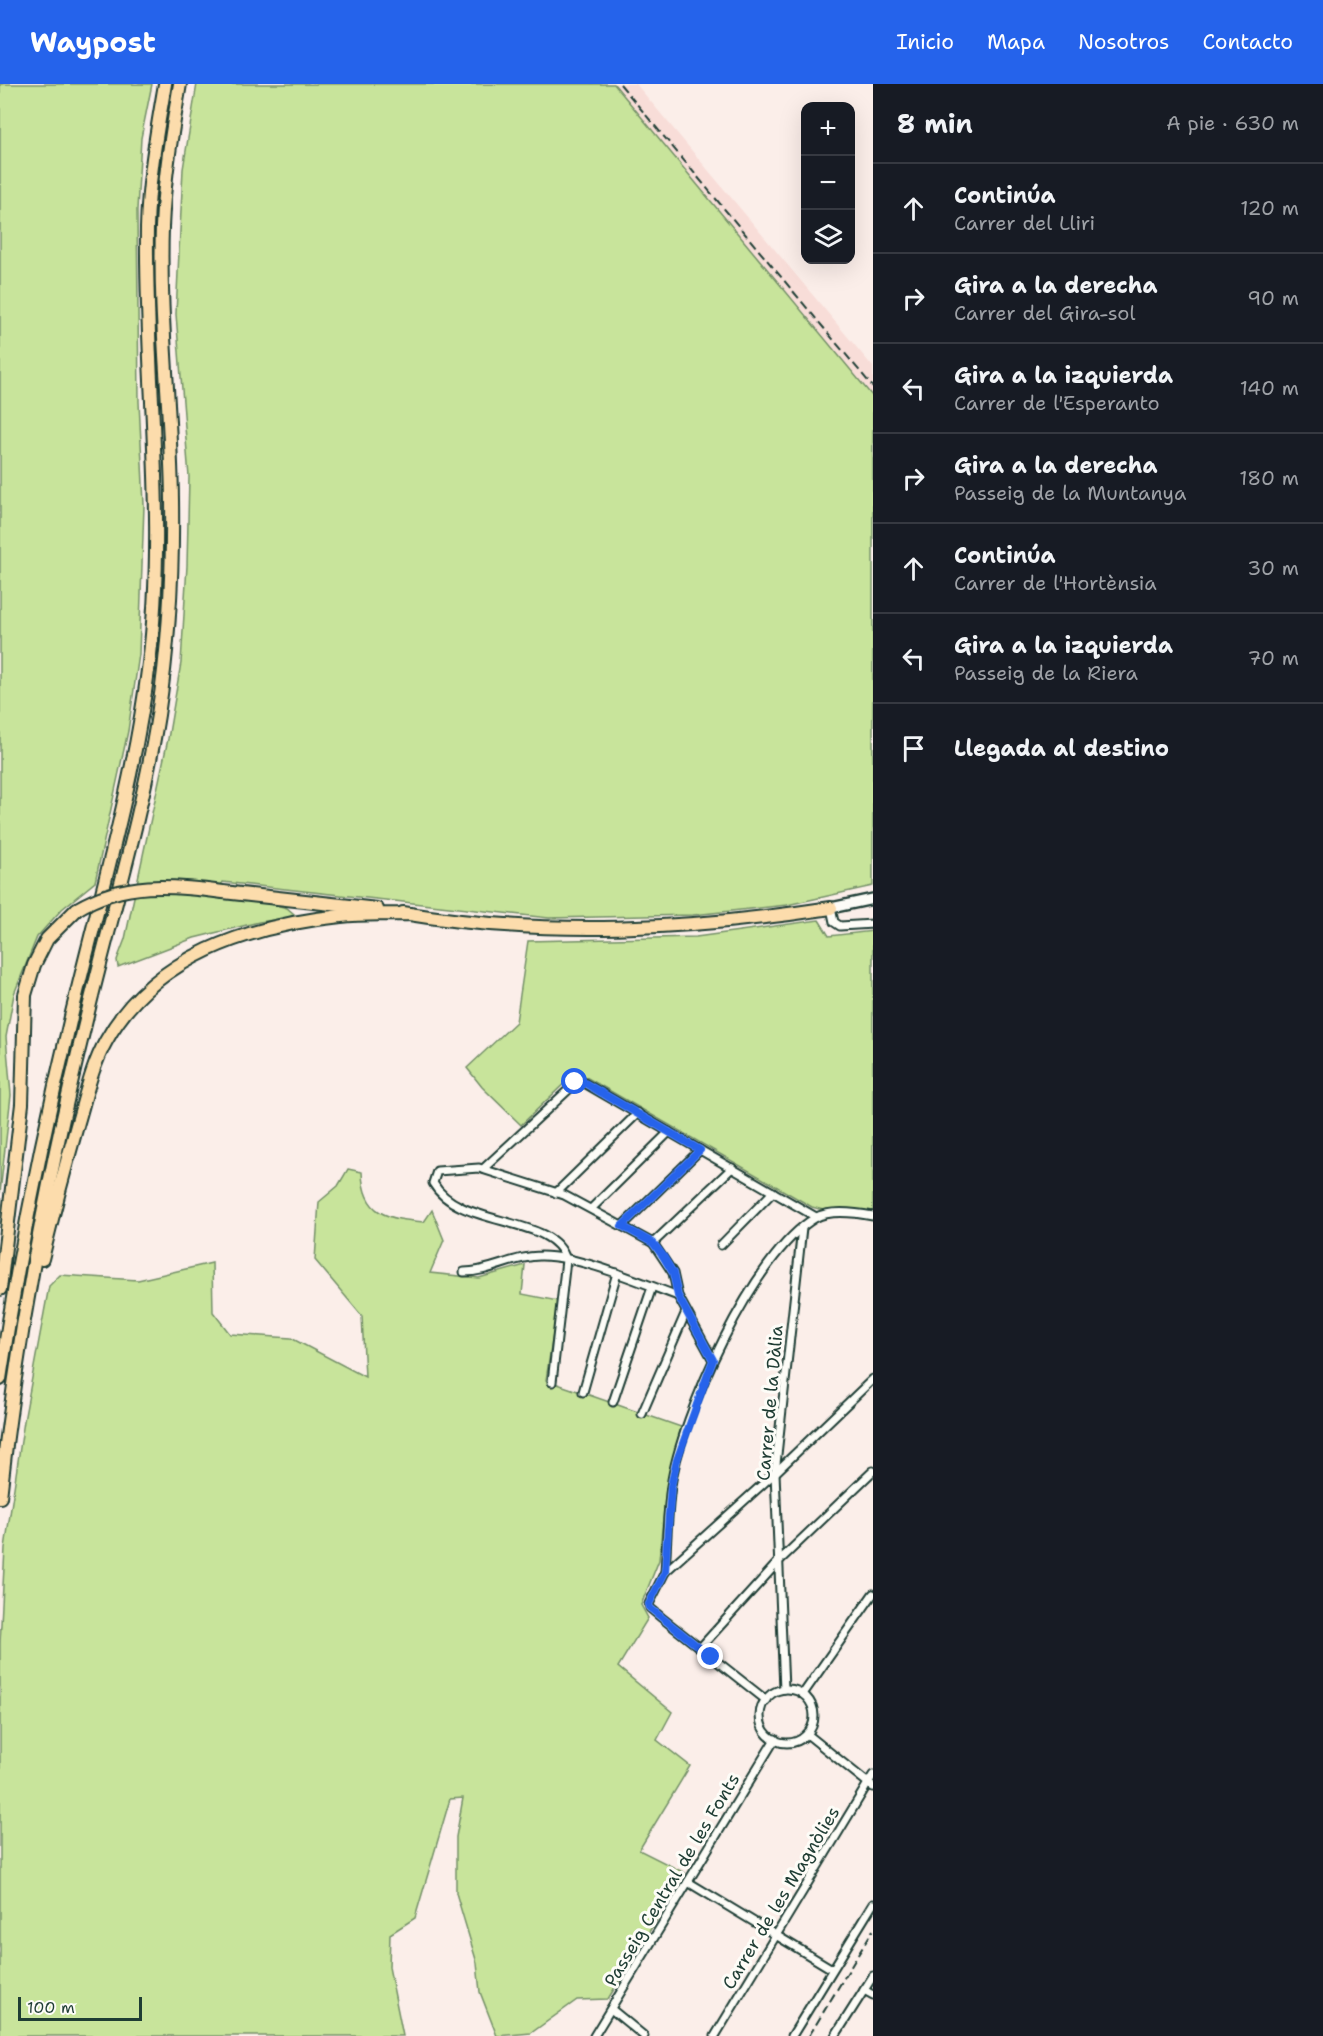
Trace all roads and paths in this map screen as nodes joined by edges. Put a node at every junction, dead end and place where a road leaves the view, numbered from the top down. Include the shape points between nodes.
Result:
1 (165, 84) edge
2 (180, 84) edge
3 (873, 899) edge
4 (831, 908) junction
5 (410, 914) junction
6 (873, 924) edge
7 (638, 1113) junction
8 (669, 1132) junction
9 (700, 1150) junction
10 (732, 1168) junction
11 (483, 1169) junction
12 (773, 1192) junction
13 (556, 1193) junction
14 (592, 1208) junction
15 (873, 1216) edge
16 (816, 1217) junction
17 (622, 1226) junction
18 (802, 1228) junction
19 (653, 1243) junction
20 (721, 1245) dead end
21 (566, 1260) junction
22 (464, 1272) dead end
23 (617, 1273) junction
24 (652, 1287) junction
25 (0, 1289) edge
26 (678, 1296) junction
27 (686, 1312) junction
28 (23, 1330) junction
29 (713, 1360) junction
30 (0, 1379) edge
31 (873, 1379) edge
32 (552, 1382) dead end
33 (583, 1392) dead end
34 (613, 1402) dead end
35 (642, 1414) dead end
36 (873, 1471) edge
37 (775, 1473) junction
38 (0, 1497) edge
39 (780, 1560) junction
40 (665, 1572) junction
41 (873, 1594) edge
42 (700, 1648) junction
43 (784, 1689) junction
44 (803, 1694) junction
45 (766, 1700) junction
46 (807, 1734) junction
47 (775, 1739) junction
48 (873, 1775) edge
49 (871, 1785) edge
50 (688, 1882) junction
51 (873, 1904) edge
52 (776, 1936) junction
53 (832, 1969) junction
54 (873, 1976) edge
55 (864, 1990) junction
56 (873, 1995) edge
57 (610, 2009) junction
58 (594, 2036) edge
59 (644, 2036) edge
60 (715, 2036) edge
61 (792, 2036) edge
62 (836, 2036) edge

1 - 30 highway via 147,225 157,536 150,660 135,764 33,1186
2 - 28 highway via 162,225 172,546 158,715 62,1122
3 - 4 main road
4 - 5 highway via 714,924 609,930
4 - 6 street via 834,921 840,926
5 - 25 highway, bridge via 165,886 106,894 77,909 47,939 34,965 26,995 21,1114
5 - 28 highway via 328,917 254,932 173,968 135,1000 97,1060
7 - 8 street
7 - 11 street via 579,1080
7 - 13 street
8 - 9 street
8 - 14 street
9 - 10 street
9 - 17 street
10 - 12 street
10 - 19 street
11 - 13 street
11 - 21 street via 437,1171 433,1183 443,1197 468,1211 548,1237 561,1248
12 - 16 street
12 - 20 street
13 - 14 street
14 - 17 street
15 - 16 street via 851,1213
16 - 18 street
17 - 19 street
18 - 29 street via 765,1268
18 - 37 street, Carrer de la Dàlia
19 - 26 street via 673,1273
21 - 22 street via 524,1257 492,1269
21 - 23 street
21 - 32 street
23 - 24 street
23 - 33 street
24 - 26 street
24 - 34 street
26 - 27 street
27 - 29 street
27 - 35 street
28 - 38 highway
29 - 40 street via 671,1486
31 - 37 street
36 - 39 street
37 - 39 street, Carrer de la Dàlia
37 - 40 street
39 - 42 street
39 - 43 street, Carrer de la Dàlia
40 - 42 street via 650,1608
41 - 44 street
42 - 45 street
43 - 44 street
43 - 45 street
44 - 46 street via 814,1711
45 - 47 street via 761,1709 762,1724
46 - 47 street via 789,1742
46 - 49 street
47 - 50 street, Passeig Central de les Fonts
48 - 49 street, Carrer de les Magnòlies
49 - 52 street, Carrer de les Magnòlies
50 - 52 street
50 - 57 street, Passeig Central de les Fonts
51 - 53 street
52 - 53 street
52 - 60 street, Carrer de les Magnòlies
53 - 61 street
54 - 55 street
55 - 56 street
55 - 62 street
57 - 58 street, Passeig Central de les Fonts
57 - 59 street

